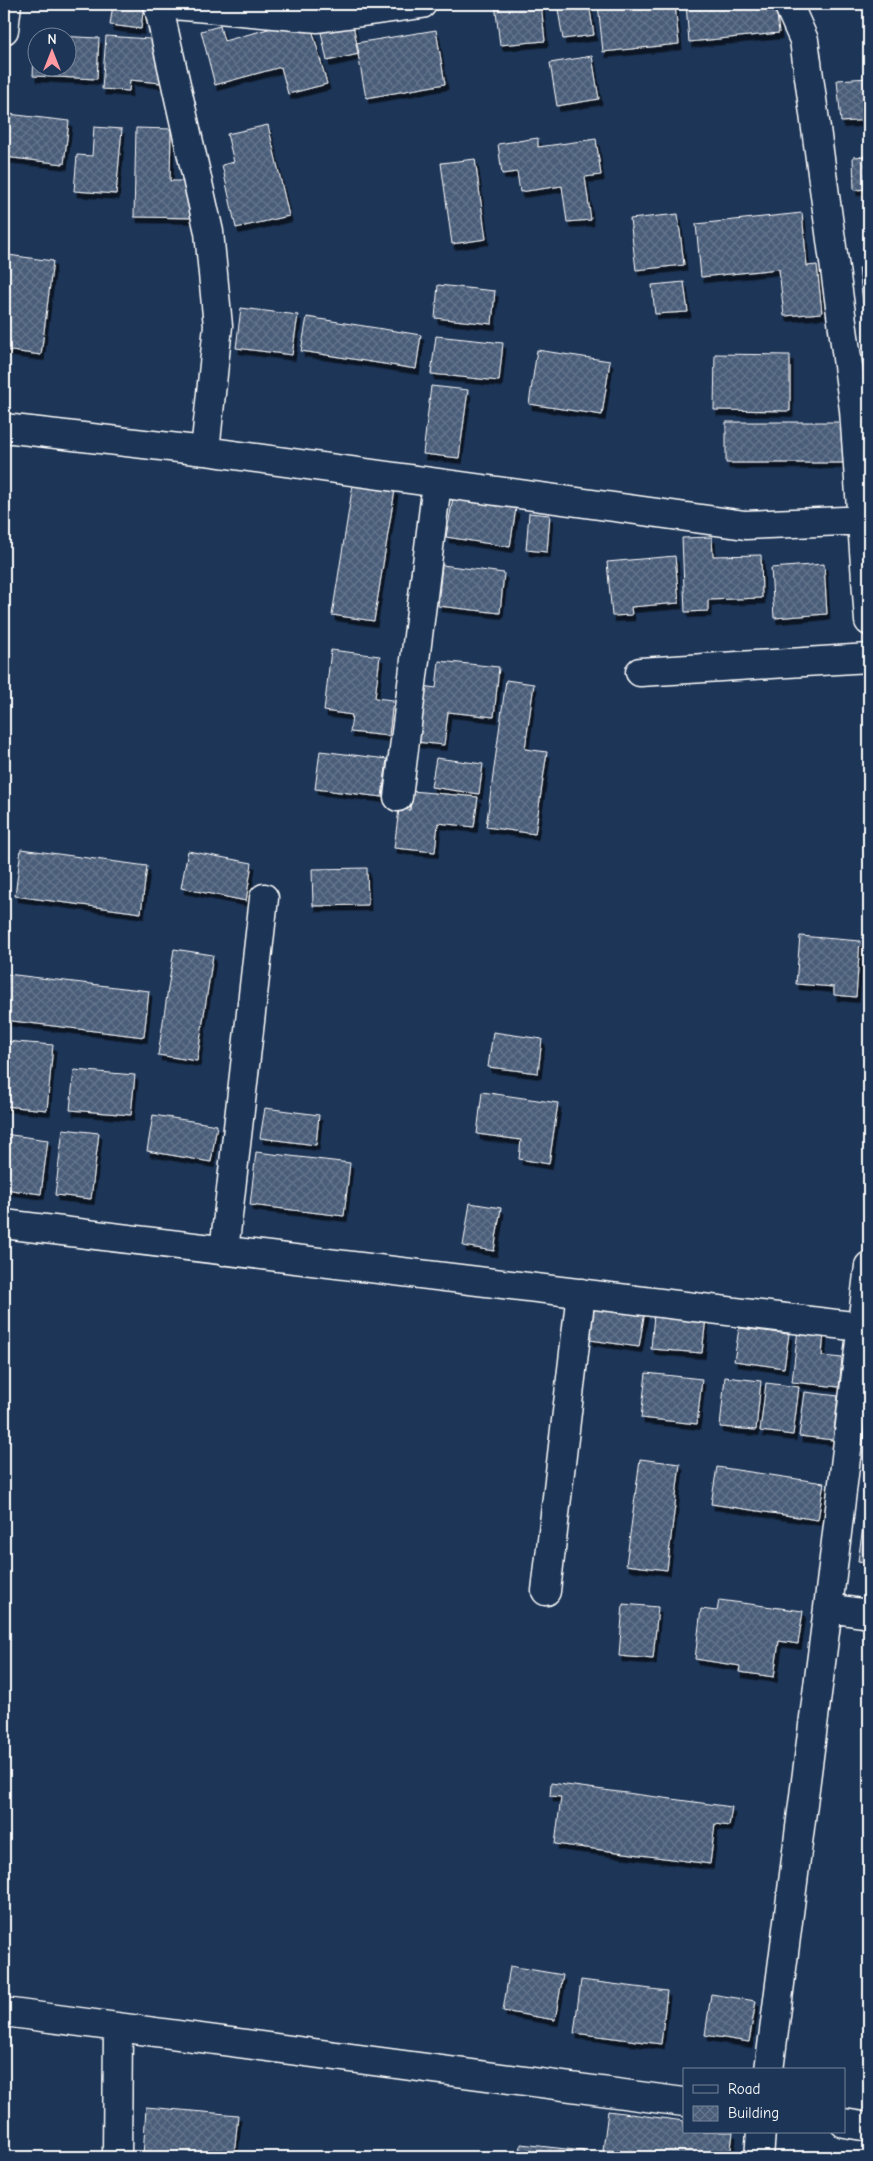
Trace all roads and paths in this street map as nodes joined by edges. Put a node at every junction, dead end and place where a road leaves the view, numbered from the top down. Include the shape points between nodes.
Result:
1 (7, 4) edge
2 (158, 4) edge
3 (162, 4) edge
4 (422, 4) edge
5 (788, 4) edge
6 (4, 30) edge
7 (4, 428) edge
8 (205, 451) junction
9 (437, 483) junction
10 (865, 520) edge
11 (869, 621) edge
12 (869, 658) edge
13 (640, 672) dead end
14 (398, 797) dead end
15 (264, 898) dead end
16 (4, 1224) edge
17 (224, 1251) junction
18 (869, 1266) edge
19 (581, 1293) junction
20 (866, 1328) edge
21 (546, 1591) dead end
22 (828, 1608) junction
23 (869, 1614) edge
24 (4, 2012) edge
25 (118, 2028) junction
26 (769, 2068) edge
27 (683, 2102) edge
28 (846, 2123) edge
29 (869, 2127) edge
30 (762, 2134) edge
31 (117, 2157) edge
32 (759, 2157) edge

1 - 6 street
2 - 8 street via 209,232 218,326
3 - 4 street via 318,18
5 - 10 street via 804,40 854,410
7 - 8 street
8 - 9 street
9 - 10 street via 745,525
9 - 14 street
10 - 11 street
12 - 13 street
15 - 17 street
16 - 17 street
17 - 19 street
18 - 20 street
19 - 20 street
19 - 21 street
20 - 22 street
22 - 23 street
22 - 26 street
24 - 25 street
25 - 27 street
25 - 31 street
28 - 29 street
30 - 32 street

